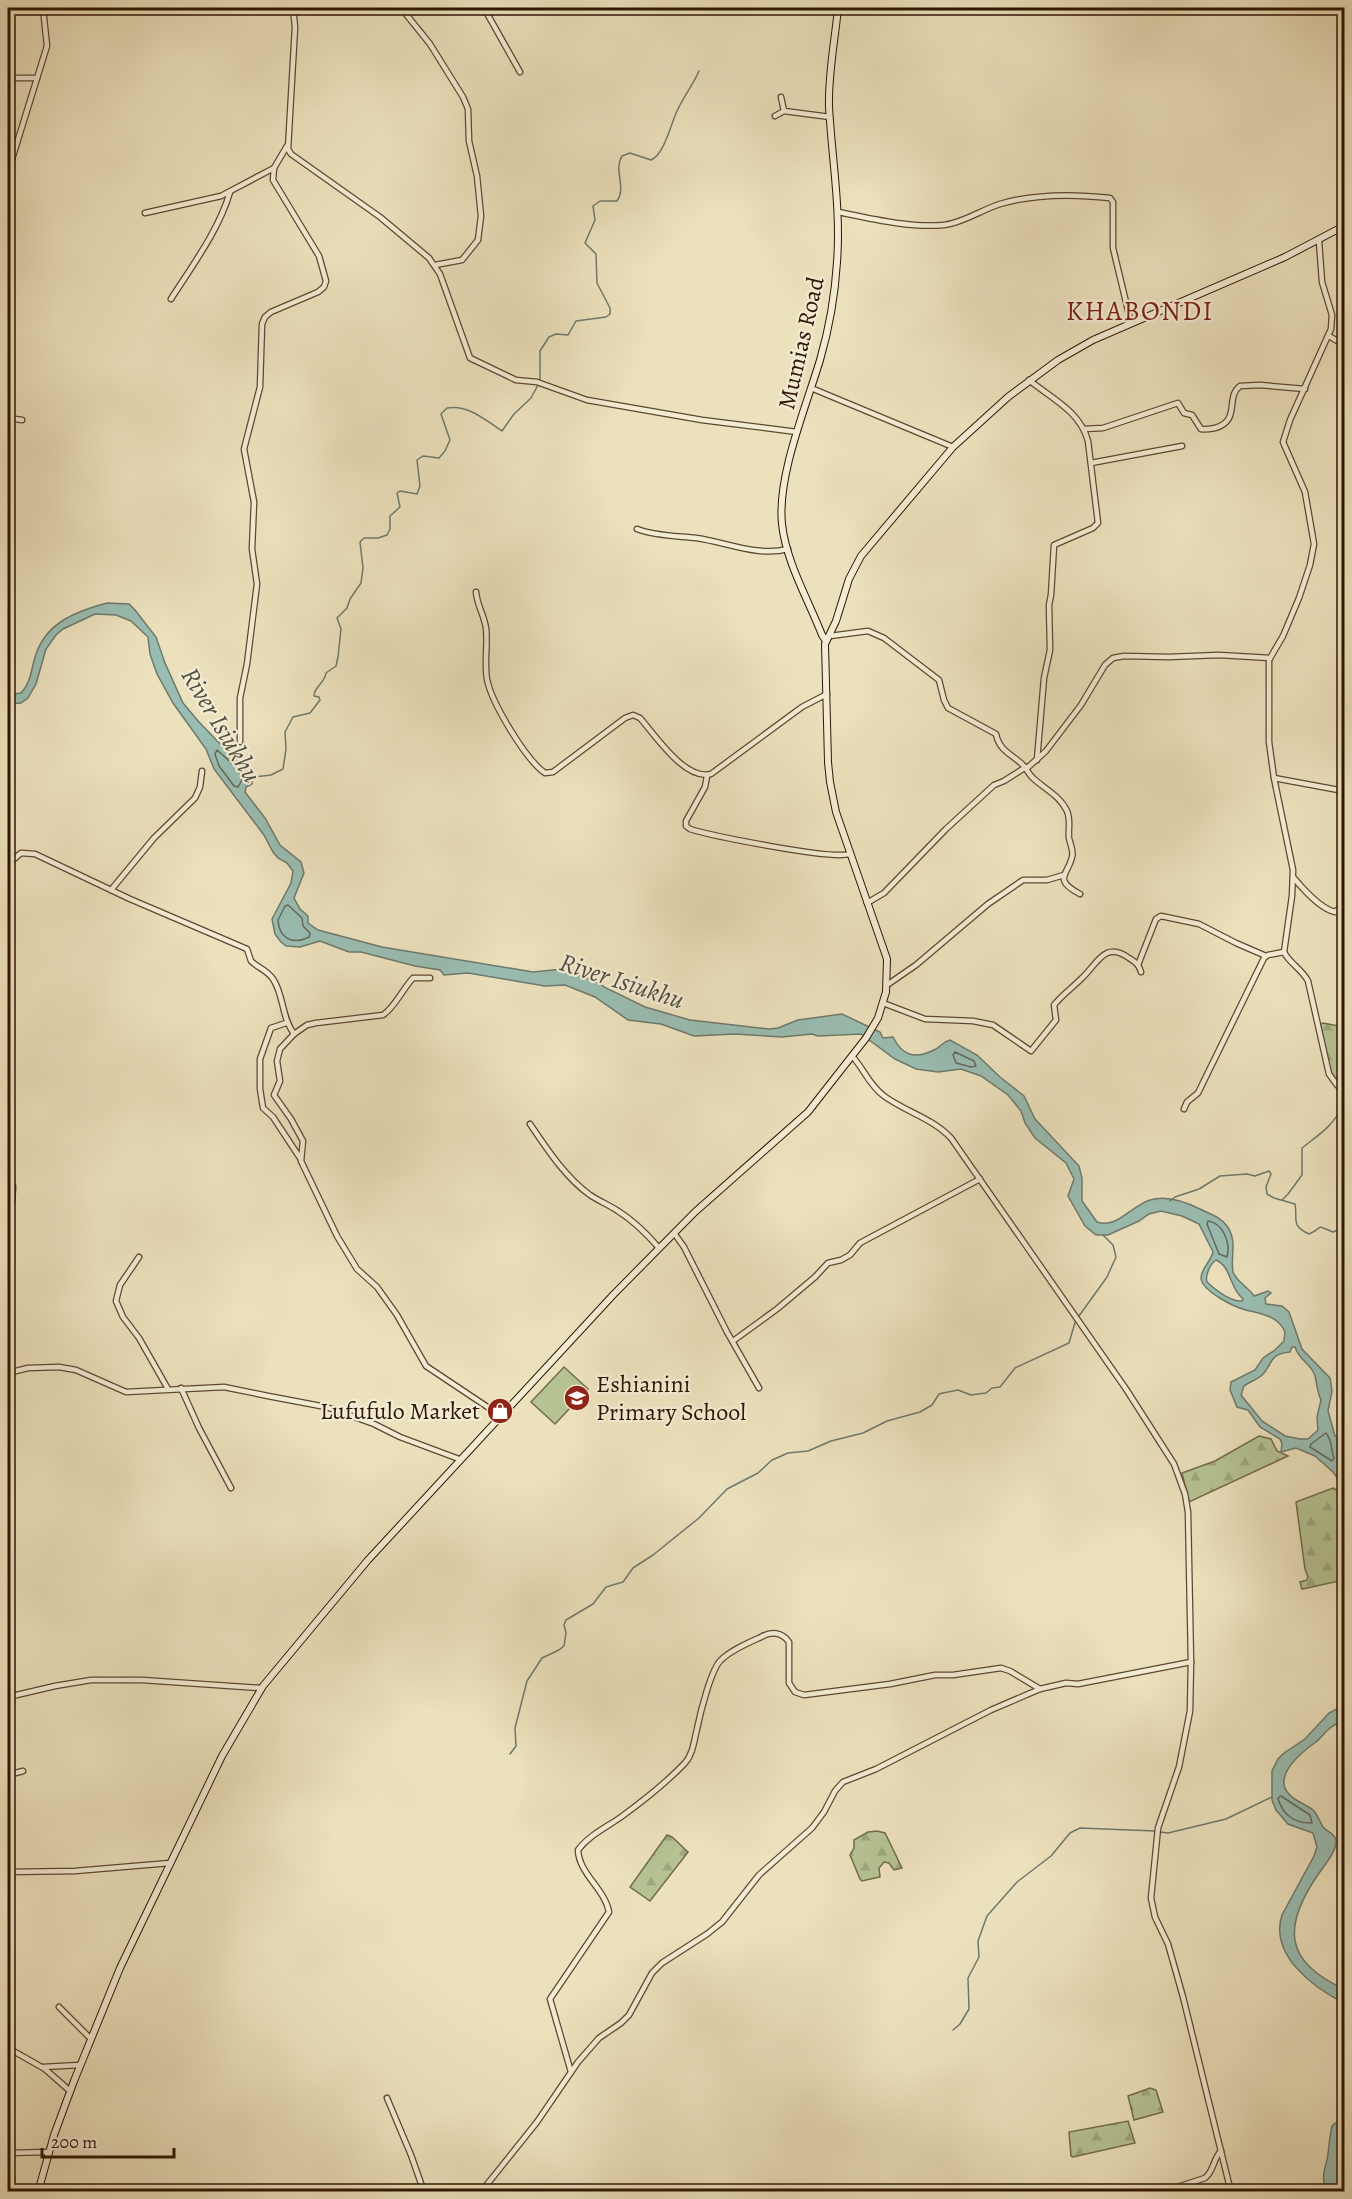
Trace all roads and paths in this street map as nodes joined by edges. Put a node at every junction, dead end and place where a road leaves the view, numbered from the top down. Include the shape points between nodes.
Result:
1 (22, 8) edge
2 (44, 8) edge
3 (293, 8) edge
4 (401, 8) edge
5 (484, 8) edge
6 (838, 8) edge
7 (8, 10) edge
8 (520, 72) dead end
9 (8, 78) edge
10 (37, 78) junction
11 (781, 97) dead end
12 (784, 111) junction
13 (776, 116) dead end
14 (830, 117) junction
15 (287, 146) junction
16 (274, 168) junction
17 (8, 172) edge
18 (230, 192) junction
19 (838, 212) junction
20 (145, 213) dead end
21 (1344, 226) edge
22 (1319, 241) junction
23 (435, 265) junction
24 (171, 299) dead end
25 (1131, 323) junction
26 (1329, 336) junction
27 (1344, 345) edge
28 (1029, 380) junction
29 (811, 388) junction
30 (1305, 389) junction
31 (8, 418) edge
32 (22, 420) dead end
33 (1084, 429) junction
34 (798, 432) junction
35 (1182, 446) dead end
36 (953, 447) junction
37 (1091, 463) junction
38 (637, 529) dead end
39 (788, 549) junction
40 (476, 592) dead end
41 (828, 638) junction
42 (1270, 658) junction
43 (827, 694) junction
44 (240, 741) dead end
45 (1037, 760) junction
46 (1026, 768) junction
47 (202, 771) dead end
48 (707, 776) junction
49 (1274, 778) junction
50 (1344, 791) edge
51 (849, 854) junction
52 (8, 864) edge
53 (1064, 875) junction
54 (1293, 877) junction
55 (111, 890) junction
56 (1080, 894) dead end
57 (867, 903) junction
58 (1344, 904) edge
59 (1284, 952) junction
60 (1266, 956) junction
61 (1138, 965) junction
62 (1140, 972) dead end
63 (430, 978) dead end
64 (887, 985) junction
65 (883, 1003) junction
66 (286, 1023) junction
67 (294, 1034) junction
68 (852, 1056) junction
69 (1344, 1091) edge
70 (1184, 1109) dead end
71 (530, 1124) dead end
72 (301, 1161) junction
73 (8, 1179) edge
74 (980, 1179) junction
75 (8, 1207) edge
76 (674, 1233) junction
77 (660, 1248) junction
78 (139, 1257) dead end
79 (733, 1341) junction
80 (8, 1373) edge
81 (181, 1388) junction
82 (759, 1388) dead end
83 (168, 1389) junction
84 (501, 1416) junction
85 (459, 1459) junction
86 (231, 1488) dead end
87 (1191, 1662) junction
88 (261, 1688) junction
89 (1040, 1689) junction
90 (8, 1697) edge
91 (23, 1771) dead end
92 (8, 1775) edge
93 (170, 1863) junction
94 (8, 1872) edge
95 (59, 2007) dead end
96 (90, 2038) junction
97 (8, 2048) edge
98 (80, 2065) junction
99 (43, 2067) junction
100 (571, 2072) junction
101 (70, 2091) junction
102 (387, 2098) dead end
103 (1221, 2151) junction
104 (49, 2152) junction
105 (8, 2153) edge
106 (38, 2192) edge
107 (424, 2192) edge
108 (481, 2192) edge
109 (1162, 2192) edge
110 (1231, 2192) edge

1 - 7 street
2 - 10 street via 47,46
3 - 15 street via 296,27
4 - 23 street via 430,44 466,104 479,185 481,224 476,243 462,260
5 - 8 street
6 - 14 street, Mumias Road via 829,86
9 - 10 street
10 - 17 street
11 - 12 street
12 - 13 street
12 - 14 street
14 - 19 street, Mumias Road
15 - 16 street
15 - 23 street via 291,154 397,230
16 - 18 street
16 - 44 street via 273,180 319,256 326,281 318,292 274,310 262,324 260,387 244,449 254,502 252,549 257,584 239,706
18 - 20 street
18 - 24 street via 210,236
19 - 25 street via 902,224 943,225 1002,203 1058,196 1110,198 1116,266
19 - 29 street, Mumias Road via 834,295
21 - 22 street
22 - 25 street
22 - 26 street via 1323,289 1333,318
23 - 34 street via 469,357 514,379 539,383 594,402
25 - 28 street via 1073,350
26 - 27 street
26 - 30 street
28 - 33 street via 1067,408
28 - 36 street
29 - 34 street, Mumias Road
29 - 36 street
30 - 33 street via 1240,386 1227,422 1207,430 1201,429 1178,403 1120,423
30 - 42 street via 1283,442 1305,492 1313,549 1295,610
31 - 32 street
33 - 37 street
34 - 39 street, Mumias Road via 782,506
35 - 37 street
36 - 41 street via 861,556
37 - 45 street via 1098,524 1054,546 1050,650
38 - 39 street via 762,551
39 - 41 street, Mumias Road via 822,635
40 - 48 street via 486,626 486,671 492,696 539,768 552,772 633,715 677,759
41 - 43 street
41 - 46 street via 868,631 884,638 939,680 948,708 995,733 998,743
42 - 45 street via 1113,658
42 - 49 street via 1269,742
43 - 48 street via 802,707
43 - 51 street via 830,782
45 - 46 street
46 - 53 street via 1068,813 1072,856
46 - 57 street via 994,785 884,893
47 - 55 street via 201,787 195,798 154,838
48 - 51 street via 686,821 688,828 773,846 838,856
49 - 50 street
49 - 54 street
51 - 57 street
52 - 55 street via 18,854 30,853
53 - 56 street via 1068,887
53 - 64 street via 1023,880
54 - 58 street via 1330,911 1335,912
54 - 59 street
55 - 66 street via 245,947 251,962 276,983
57 - 64 street via 886,954
59 - 60 street
59 - 69 street via 1306,977 1329,1074
60 - 61 street via 1197,923 1161,916 1156,919
60 - 70 street via 1198,1093
61 - 62 street
61 - 65 street via 1118,952 1102,956 1054,1005 1056,1020 1031,1051 993,1025 925,1019
63 - 67 street via 413,978 383,1015 316,1023
64 - 65 street
65 - 68 street via 873,1028
66 - 67 street
66 - 72 street via 271,1028 267,1036 260,1059 260,1089 263,1108
67 - 72 street via 280,1049 280,1081 274,1095 303,1141
68 - 74 street via 876,1090 944,1130
68 - 76 street via 805,1116
71 - 77 street via 578,1185 631,1220
72 - 84 street via 346,1253 386,1299 426,1366
73 - 75 street via 14,1186
74 - 79 street via 860,1243 841,1260 828,1263 815,1278
74 - 87 street via 1098,1347 1179,1473 1188,1512
76 - 77 street
76 - 79 street
77 - 84 street
78 - 83 street via 120,1286 116,1301
79 - 82 street
80 - 83 street via 59,1367 76,1370 126,1392
81 - 83 street
81 - 85 street via 224,1387 326,1407
81 - 86 street
84 - 85 street
85 - 88 street
87 - 89 street
87 - 103 street via 1188,1730 1158,1828 1151,1898 1183,1997
88 - 90 street via 91,1680
88 - 93 street via 222,1756
89 - 100 street via 843,1782 812,1828 759,1875 713,1930 655,1970 629,2015 599,2038
89 - 100 street via 1001,1668 804,1695 795,1692 789,1683 789,1642 775,1633 764,1635 721,1660 688,1759 659,1787 578,1850 584,1869 609,1912 550,2000
91 - 92 street
93 - 94 street
93 - 96 street
95 - 96 street
96 - 98 street
97 - 99 street
98 - 99 street
98 - 101 street
99 - 101 street
100 - 108 street
101 - 104 street
102 - 107 street
103 - 109 street via 1205,2178
103 - 110 street
104 - 105 street
104 - 106 street

